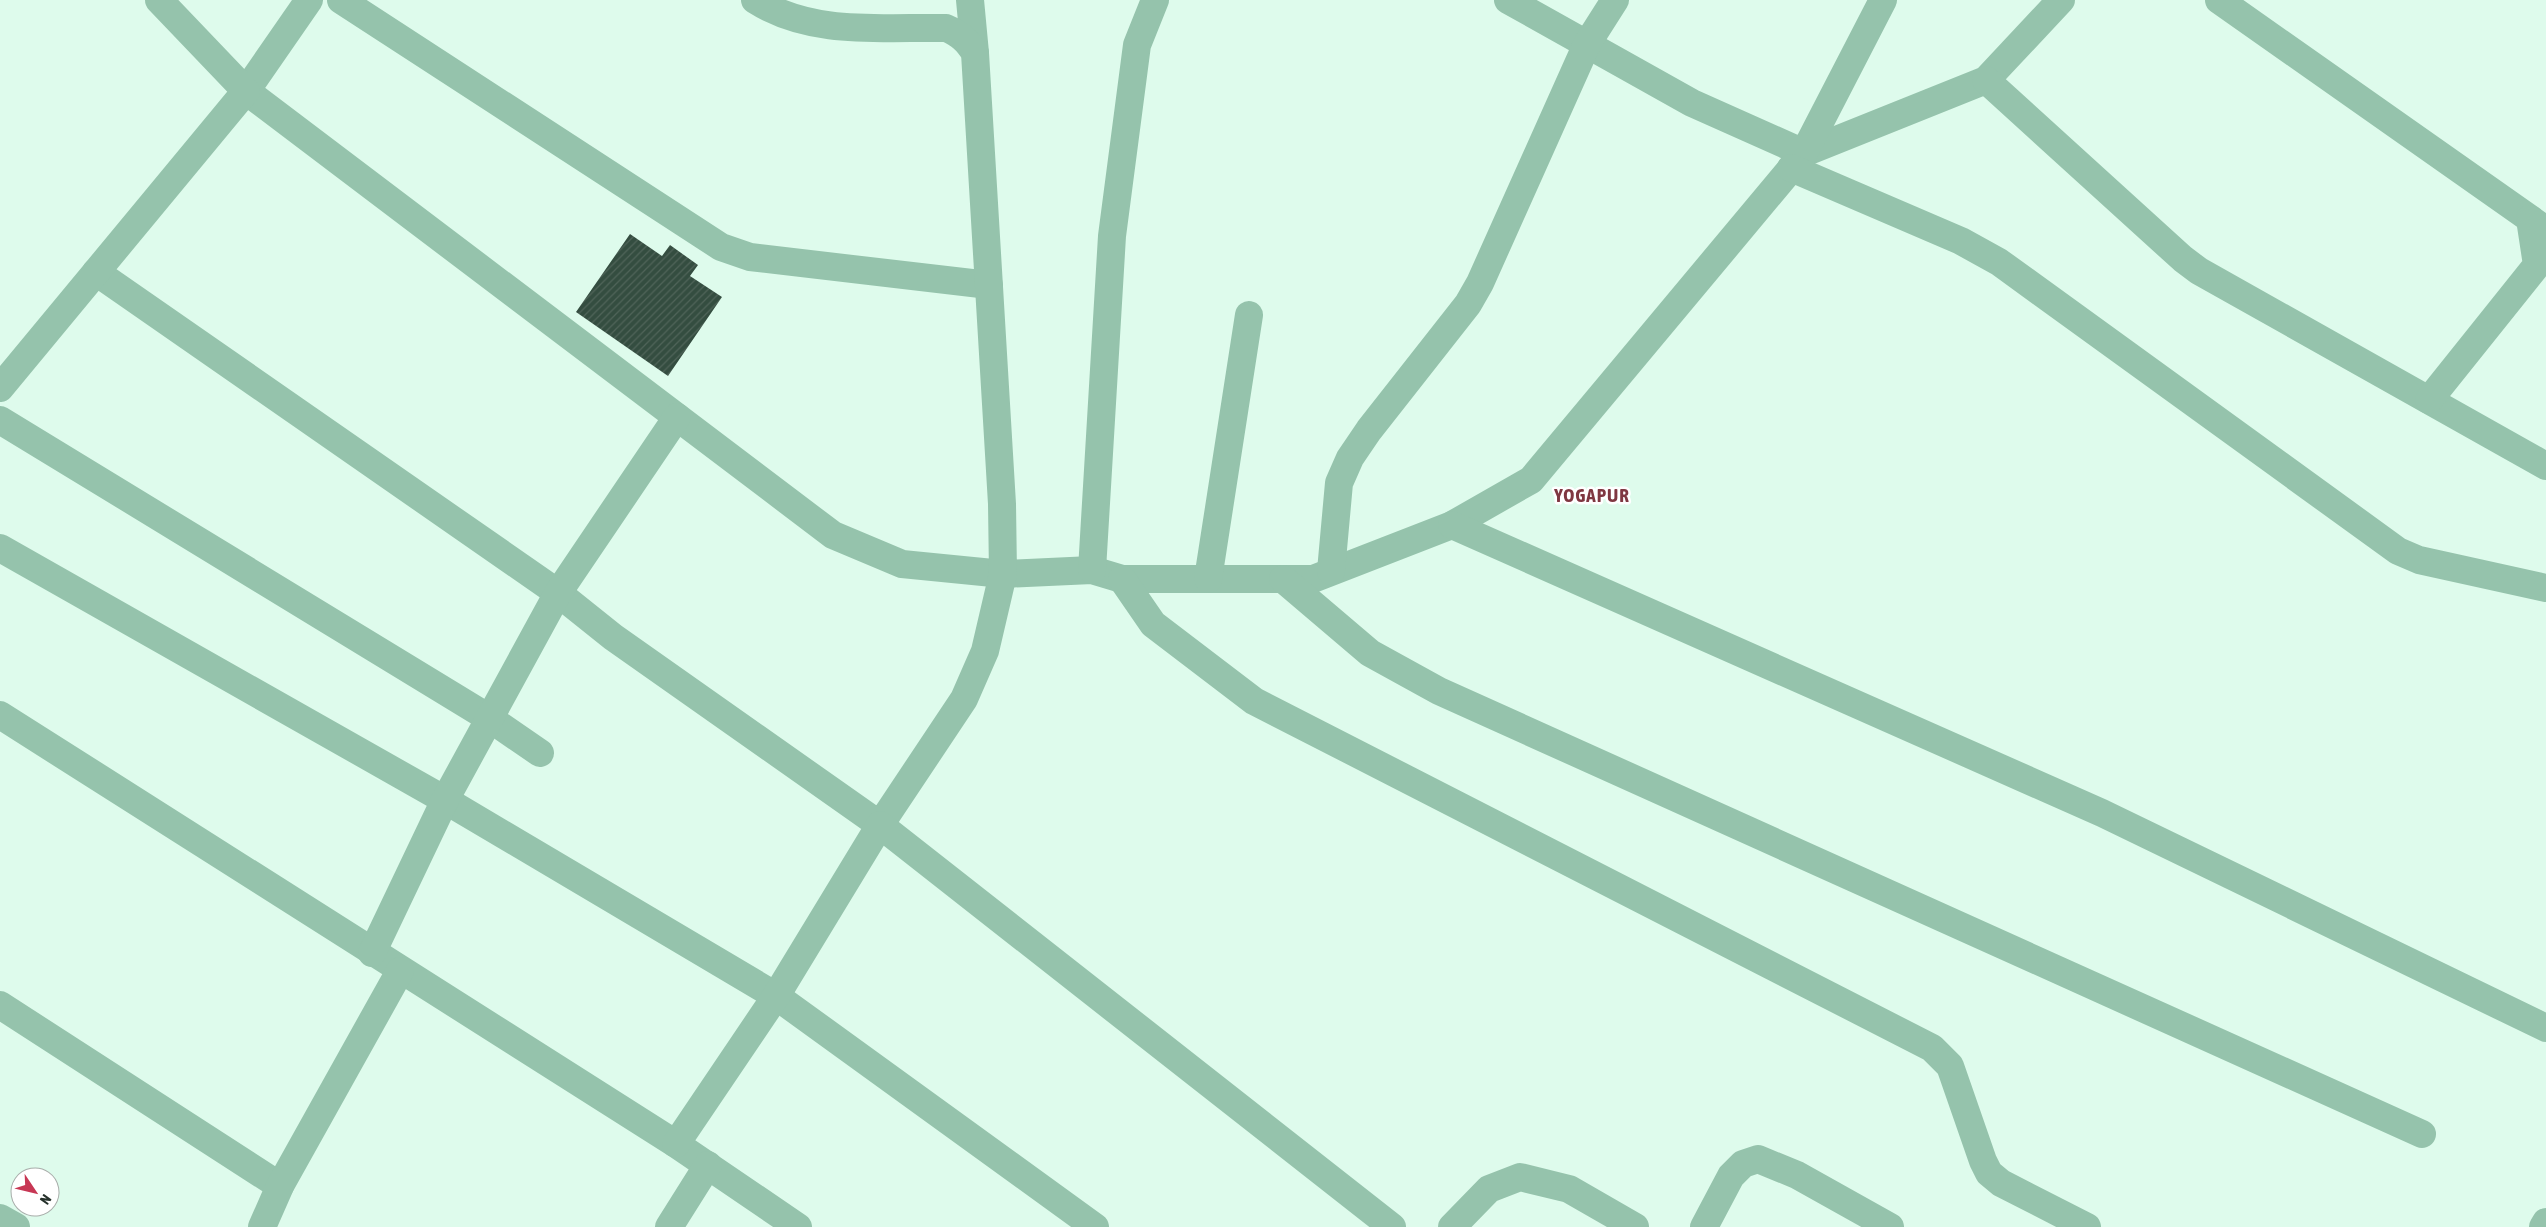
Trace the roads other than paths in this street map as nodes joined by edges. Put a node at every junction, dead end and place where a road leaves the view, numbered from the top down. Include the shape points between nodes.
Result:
1 (159, 0) edge
2 (309, 0) edge
3 (341, 0) edge
4 (755, 0) edge
5 (970, 0) edge
6 (1155, 0) edge
7 (1508, 0) edge
8 (1615, 0) edge
9 (1883, 0) edge
10 (2061, 0) edge
11 (2219, 0) edge
12 (1587, 44) junction
13 (975, 53) junction
14 (1986, 80) junction
15 (246, 91) junction
16 (1798, 161) junction
17 (2538, 224) edge
18 (96, 272) junction
19 (989, 285) junction
20 (1249, 316) dead end
21 (0, 388) edge
22 (2429, 400) junction
23 (677, 417) junction
24 (0, 420) edge
25 (2546, 466) edge
26 (1452, 525) junction
27 (0, 548) edge
28 (1092, 570) junction
29 (1331, 571) junction
30 (1003, 574) junction
31 (1122, 579) junction
32 (1208, 579) junction
33 (1284, 579) junction
34 (2546, 588) edge
35 (558, 593) junction
36 (0, 715) edge
37 (489, 718) junction
38 (540, 753) dead end
39 (445, 800) junction
40 (880, 825) junction
41 (372, 953) junction
42 (400, 971) junction
43 (776, 996) junction
44 (0, 1005) edge
45 (2546, 1028) edge
46 (2422, 1134) dead end
47 (676, 1144) junction
48 (708, 1165) junction
49 (280, 1186) junction
50 (0, 1218) edge
51 (2546, 1222) edge
52 (16, 1227) edge
53 (262, 1227) edge
54 (669, 1227) edge
55 (798, 1227) edge
56 (1096, 1227) edge
57 (1392, 1227) edge
58 (1452, 1227) edge
59 (1635, 1227) edge
60 (1704, 1227) edge
61 (1890, 1227) edge
62 (2087, 1227) edge
63 (2544, 1227) edge

1 - 15 street
2 - 15 street
3 - 19 street via 721,247 750,257
4 - 13 street via 793,18 826,27 946,28 958,33
5 - 13 street
6 - 28 street via 1137,45 1112,236
7 - 12 street
8 - 12 street
9 - 16 street
10 - 14 street
11 - 17 street
12 - 16 street
12 - 29 street via 1472,297 1350,458 1339,483
13 - 19 street
14 - 16 street
14 - 22 street via 2199,271
15 - 18 street
15 - 23 street
16 - 26 street via 1531,480
16 - 34 street via 1999,262 2398,551 2419,560
17 - 22 street via 2538,265
18 - 21 street
18 - 35 street
19 - 30 street
20 - 32 street
22 - 25 street
23 - 30 street via 833,535 902,564
23 - 35 street
24 - 37 street
26 - 29 street
26 - 45 street via 2102,813
27 - 39 street
28 - 30 street
28 - 31 street
29 - 33 street via 1313,579
30 - 40 street via 985,651 964,700
31 - 32 street
31 - 62 street via 1153,624 1254,701 1932,1048 1950,1066 1989,1173 2001,1184
32 - 33 street
33 - 46 street via 1370,653 1439,691
35 - 37 street
35 - 40 street via 613,637
36 - 41 street
37 - 38 street
37 - 39 street
39 - 41 street
39 - 43 street
40 - 43 street
40 - 57 street
41 - 42 street
42 - 47 street
42 - 49 street
43 - 47 street
43 - 56 street
44 - 49 street
47 - 48 street
48 - 54 street
48 - 55 street
49 - 53 street
50 - 52 street
51 - 63 street
58 - 59 street via 1489,1189 1520,1177 1570,1189
60 - 61 street via 1731,1176 1743,1164 1758,1159 1797,1174

